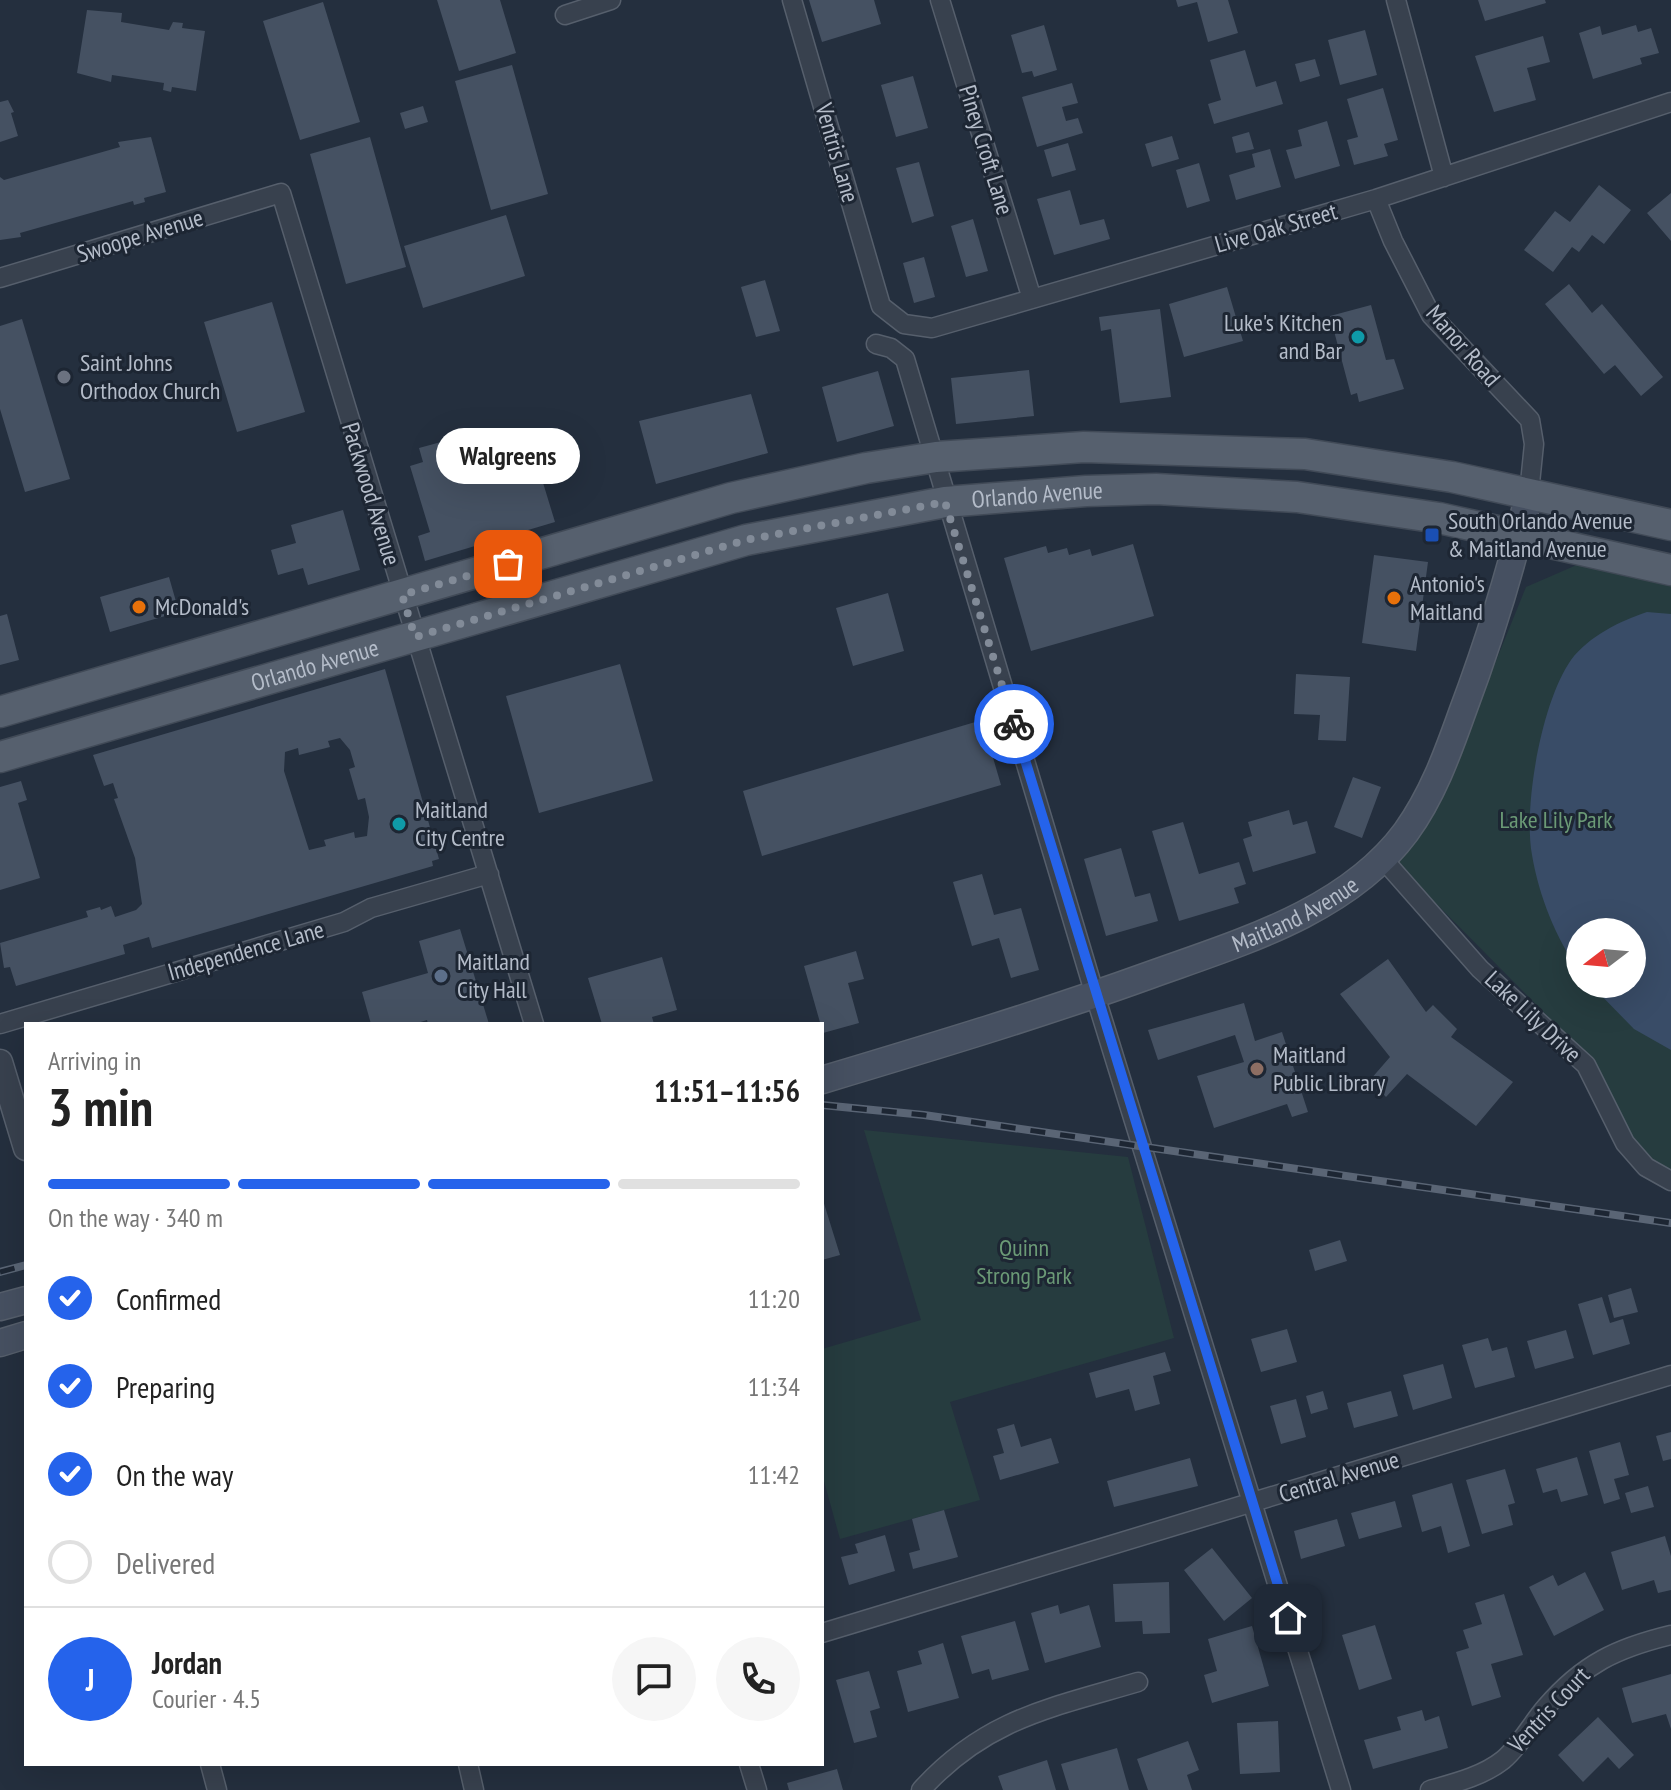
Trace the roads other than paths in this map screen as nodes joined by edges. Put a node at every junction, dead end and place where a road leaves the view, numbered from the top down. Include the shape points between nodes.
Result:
1 (611, 0) edge
2 (792, 0) edge
3 (940, 0) edge
4 (1396, 0) edge
5 (565, 15) dead end
6 (1671, 102) edge
7 (1444, 177) junction
8 (281, 193) joint
9 (1376, 199) junction
10 (0, 278) edge
11 (1032, 299) junction
12 (881, 306) joint
13 (876, 344) dead end
14 (936, 457) junction
15 (1529, 493) junction
16 (945, 502) junction
17 (1671, 525) edge
18 (1519, 536) junction
19 (1671, 570) edge
20 (402, 595) junction
21 (415, 637) junction
22 (0, 712) edge
23 (0, 757) edge
24 (1383, 859) junction
25 (489, 874) junction
26 (1095, 995) junction
27 (533, 1022) edge
28 (0, 1024) edge
29 (0, 1062) edge
30 (824, 1079) edge
31 (24, 1141) edge
32 (1671, 1181) edge
33 (24, 1301) edge
34 (0, 1307) edge
35 (24, 1336) edge
36 (0, 1343) edge
37 (1671, 1375) edge
38 (1252, 1504) junction
39 (824, 1632) edge
40 (1671, 1635) edge
41 (1138, 1682) dead end
42 (211, 1766) edge
43 (468, 1766) edge
44 (750, 1766) edge
45 (217, 1790) edge
46 (474, 1790) edge
47 (757, 1790) edge
48 (921, 1790) edge
49 (1341, 1790) edge
50 (1430, 1790) edge

1 - 5 street
2 - 12 street, Ventris Lane
3 - 11 street, Piney Croft Lane
4 - 7 street
6 - 7 street, Live Oak Street
7 - 9 street, Live Oak Street
8 - 10 street, Swoope Avenue
8 - 20 street, Packwood Avenue
9 - 11 street, Live Oak Street
9 - 15 street, Manor Road via 1431,315 1530,420 1534,444
11 - 12 street, Live Oak Street via 932,328 904,324
13 - 14 street via 905,359
14 - 15 main road, Orlando Avenue via 1084,447 1249,450 1376,464
14 - 16 street
14 - 20 main road, Orlando Avenue via 731,498
15 - 17 main road, Orlando Avenue
15 - 18 main road, Maitland Avenue
16 - 18 main road, Orlando Avenue via 1086,491 1231,493 1367,506
16 - 21 main road, Orlando Avenue via 746,540
16 - 26 street
18 - 19 main road, Orlando Avenue
18 - 24 main road, Maitland Avenue via 1436,784
20 - 21 street, Packwood Avenue
20 - 22 main road, Orlando Avenue
21 - 23 main road, Orlando Avenue
21 - 25 street, Packwood Avenue
24 - 26 main road, Maitland Avenue via 1275,930
24 - 32 street, Lake Lily Drive via 1480,969 1586,1065 1625,1143 1646,1167
25 - 27 street, Packwood Avenue
25 - 28 street, Independence Lane
26 - 30 main road, Maitland Avenue
26 - 38 street
29 - 31 street
33 - 34 main road
35 - 36 main road
37 - 38 street, Central Avenue
38 - 39 street, Central Avenue
38 - 49 street
40 - 50 street, Ventris Court via 1628,1646 1589,1665 1548,1704 1504,1759 1472,1777
41 - 48 street via 1020,1717 966,1747
42 - 45 street
43 - 46 street
44 - 47 street

